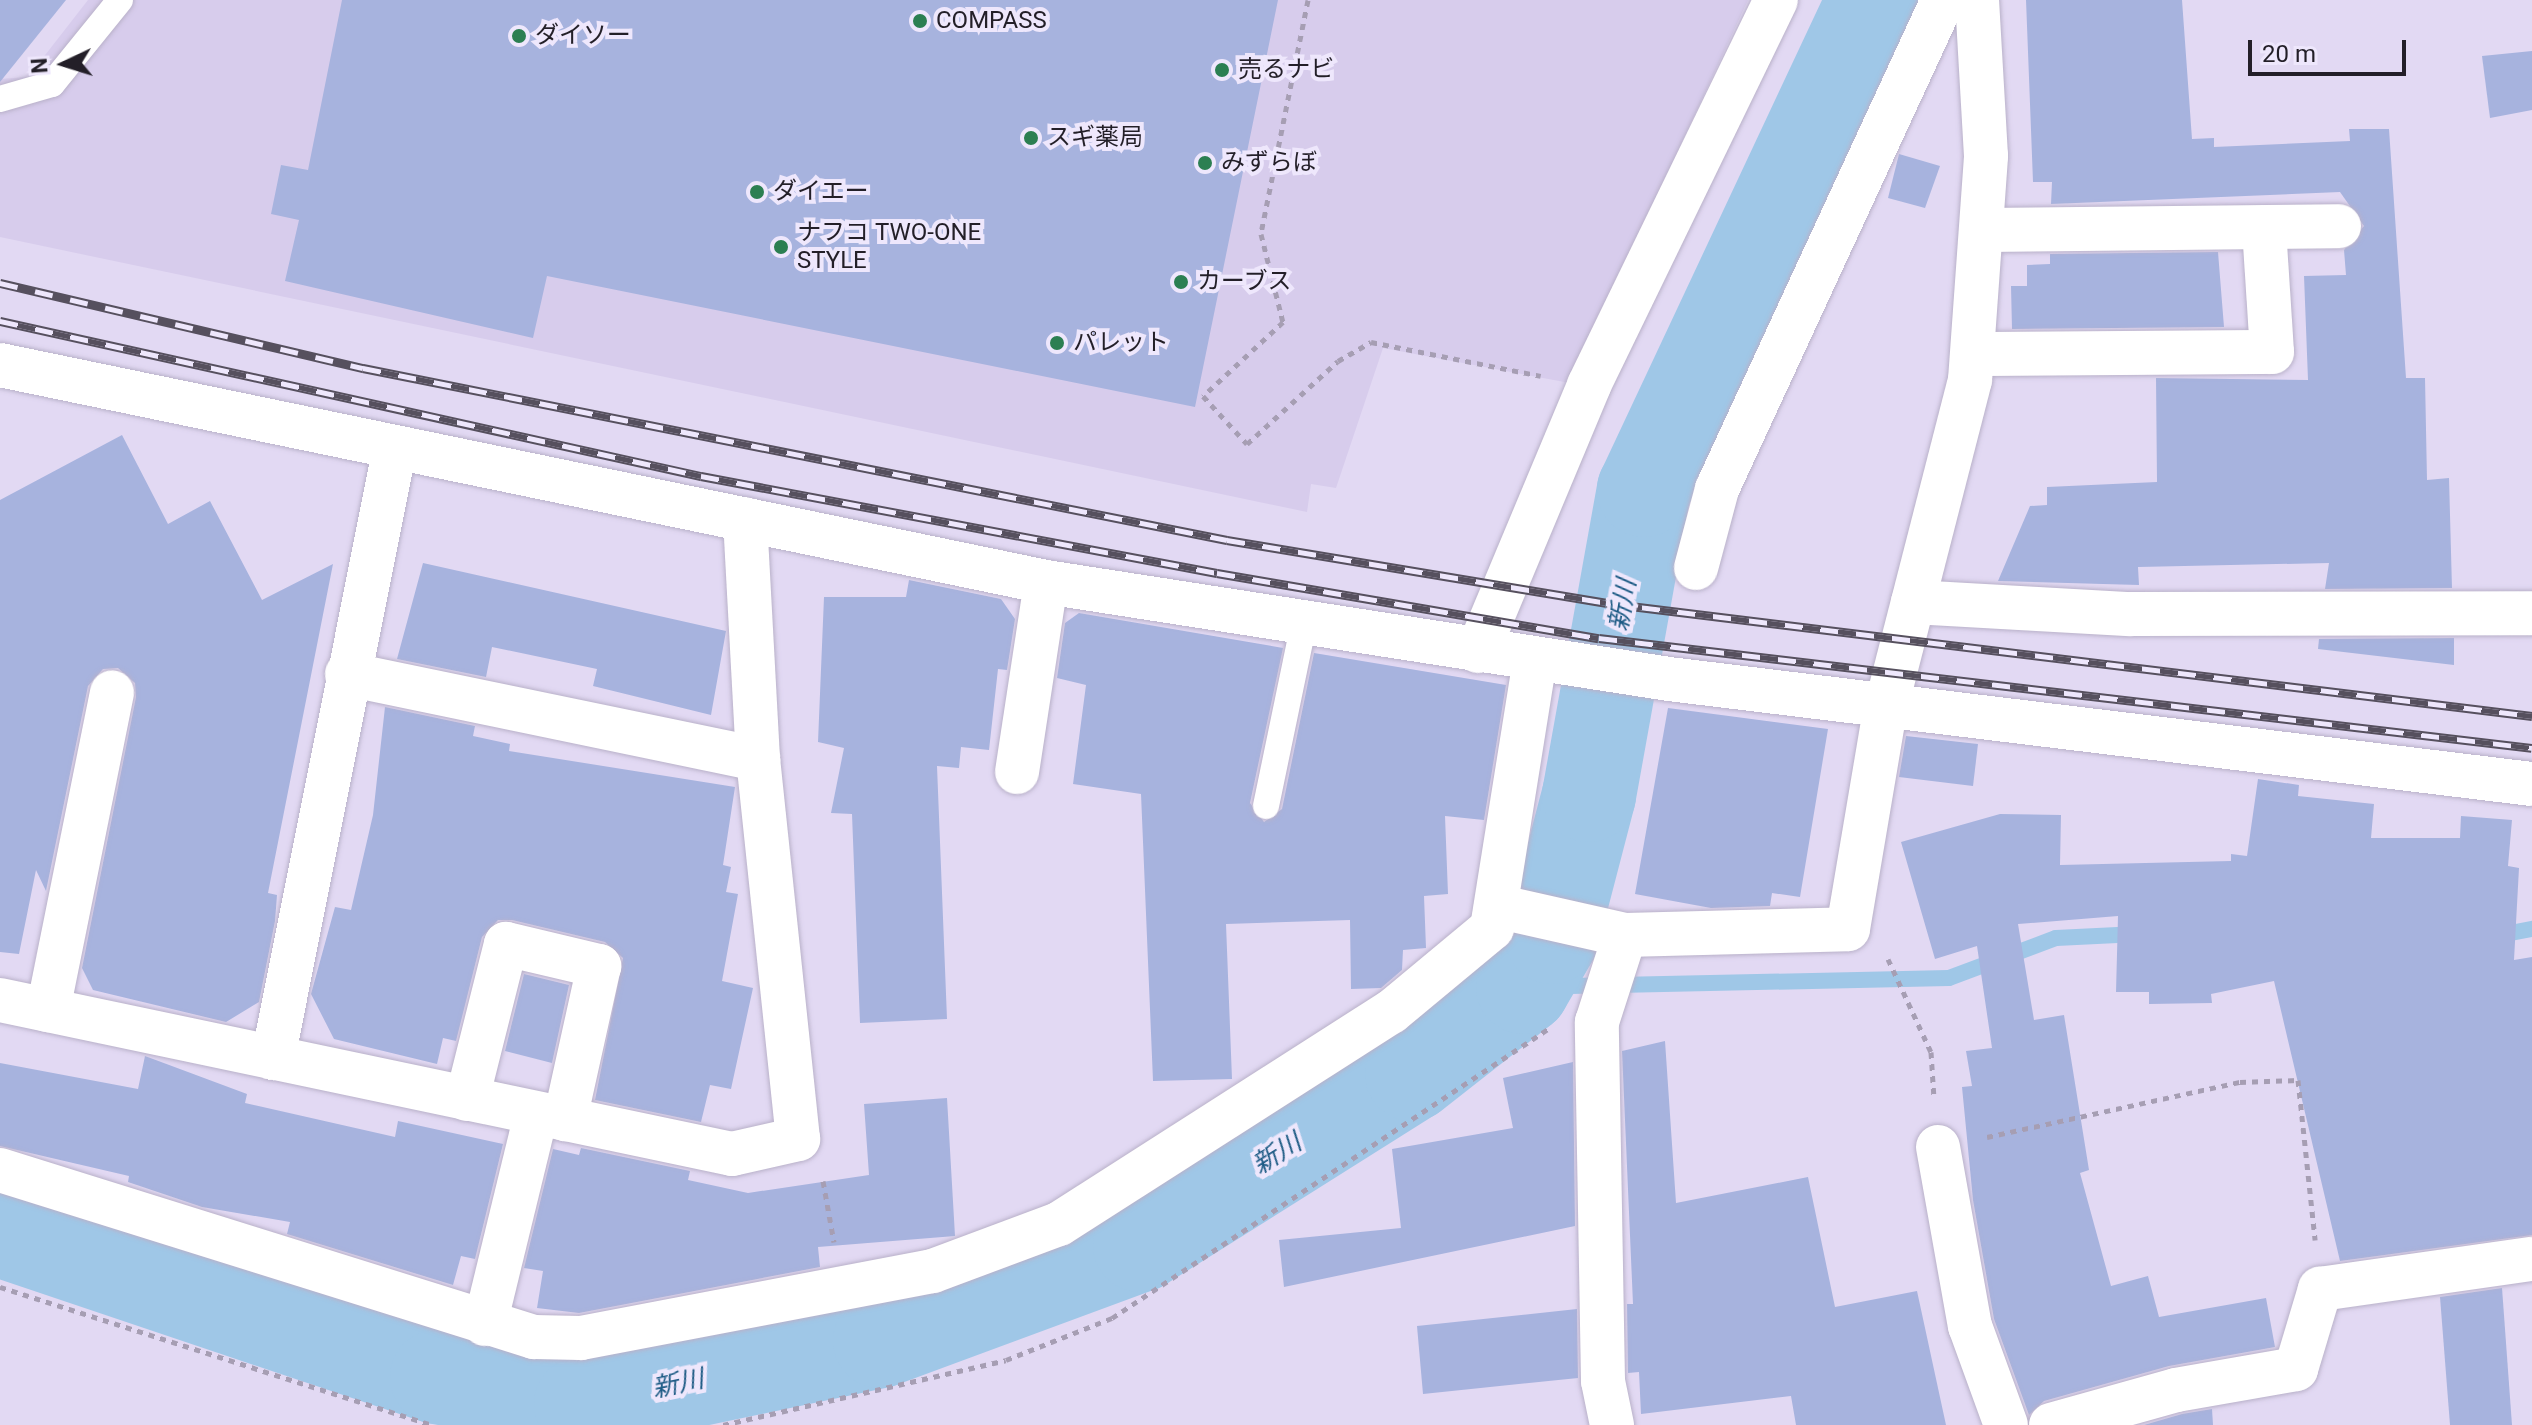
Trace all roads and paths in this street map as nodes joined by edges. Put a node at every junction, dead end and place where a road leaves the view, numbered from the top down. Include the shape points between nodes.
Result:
1 (120, 0) edge
2 (1308, 0) edge
3 (1776, 0) edge
4 (1943, 0) edge
5 (1977, 0) edge
6 (0, 99) edge
7 (2339, 226) dead end
8 (2264, 227) junction
9 (1984, 230) junction
10 (1973, 354) junction
11 (0, 365) edge
12 (1589, 385) junction
13 (395, 447) junction
14 (745, 519) junction
15 (1696, 568) dead end
16 (1046, 582) junction
17 (1913, 602) junction
18 (2532, 613) edge
19 (1304, 623) junction
20 (1478, 651) junction
21 (1535, 660) junction
22 (347, 674) junction
23 (112, 692) dead end
24 (1885, 711) junction
25 (758, 759) junction
26 (1017, 772) dead end
27 (2532, 784) edge
28 (1266, 806) dead end
29 (1504, 908) junction
30 (1848, 929) junction
31 (1620, 933) junction
32 (1605, 996) junction
33 (0, 1000) edge
34 (48, 1010) junction
35 (273, 1058) junction
36 (467, 1099) junction
37 (550, 1116) junction
38 (798, 1139) junction
39 (1938, 1147) junction
40 (0, 1170) edge
41 (2532, 1259) edge
42 (0, 1287) edge
43 (2320, 1289) junction
44 (842, 1291) junction
45 (485, 1324) junction
46 (433, 1425) edge
47 (723, 1425) edge
48 (1612, 1425) edge
49 (2006, 1425) edge
50 (2051, 1425) edge

1 - 6 lane via 52,84
2 - 12 path via 1261,234 1283,322 1203,396 1247,444 1338,361 1371,342
3 - 12 street
4 - 15 street via 1717,489
5 - 9 street
7 - 8 street
8 - 9 street
8 - 10 street via 2272,352
9 - 10 street
10 - 17 street
11 - 13 street
12 - 20 street
13 - 14 street
13 - 22 street
14 - 16 street
14 - 25 street
16 - 19 street
16 - 26 street
17 - 18 street via 2131,614
17 - 24 street
19 - 20 street
19 - 28 lane
20 - 21 street
21 - 24 street
21 - 29 street
22 - 25 street
22 - 35 street
23 - 34 street
24 - 27 street
24 - 30 street
25 - 38 street
29 - 31 street
29 - 44 street via 1492,928 1391,1012 1059,1224 933,1271
30 - 31 street
30 - 39 path via 1876,932 1931,1052
31 - 32 street
32 - 47 path via 1570,1006 1533,1045 1112,1318 1006,1360
32 - 48 street via 1597,1022 1603,1381
33 - 34 street
34 - 35 street
35 - 36 street
36 - 37 street
36 - 37 street via 506,944 599,966
37 - 38 street via 732,1154
37 - 45 street
38 - 44 path via 819,1163
39 - 43 path via 2240,1082 2298,1080
39 - 49 street via 1970,1326
40 - 45 street
41 - 43 street
42 - 46 path
43 - 50 street via 2296,1369 2176,1390
44 - 45 street via 581,1338 534,1337

